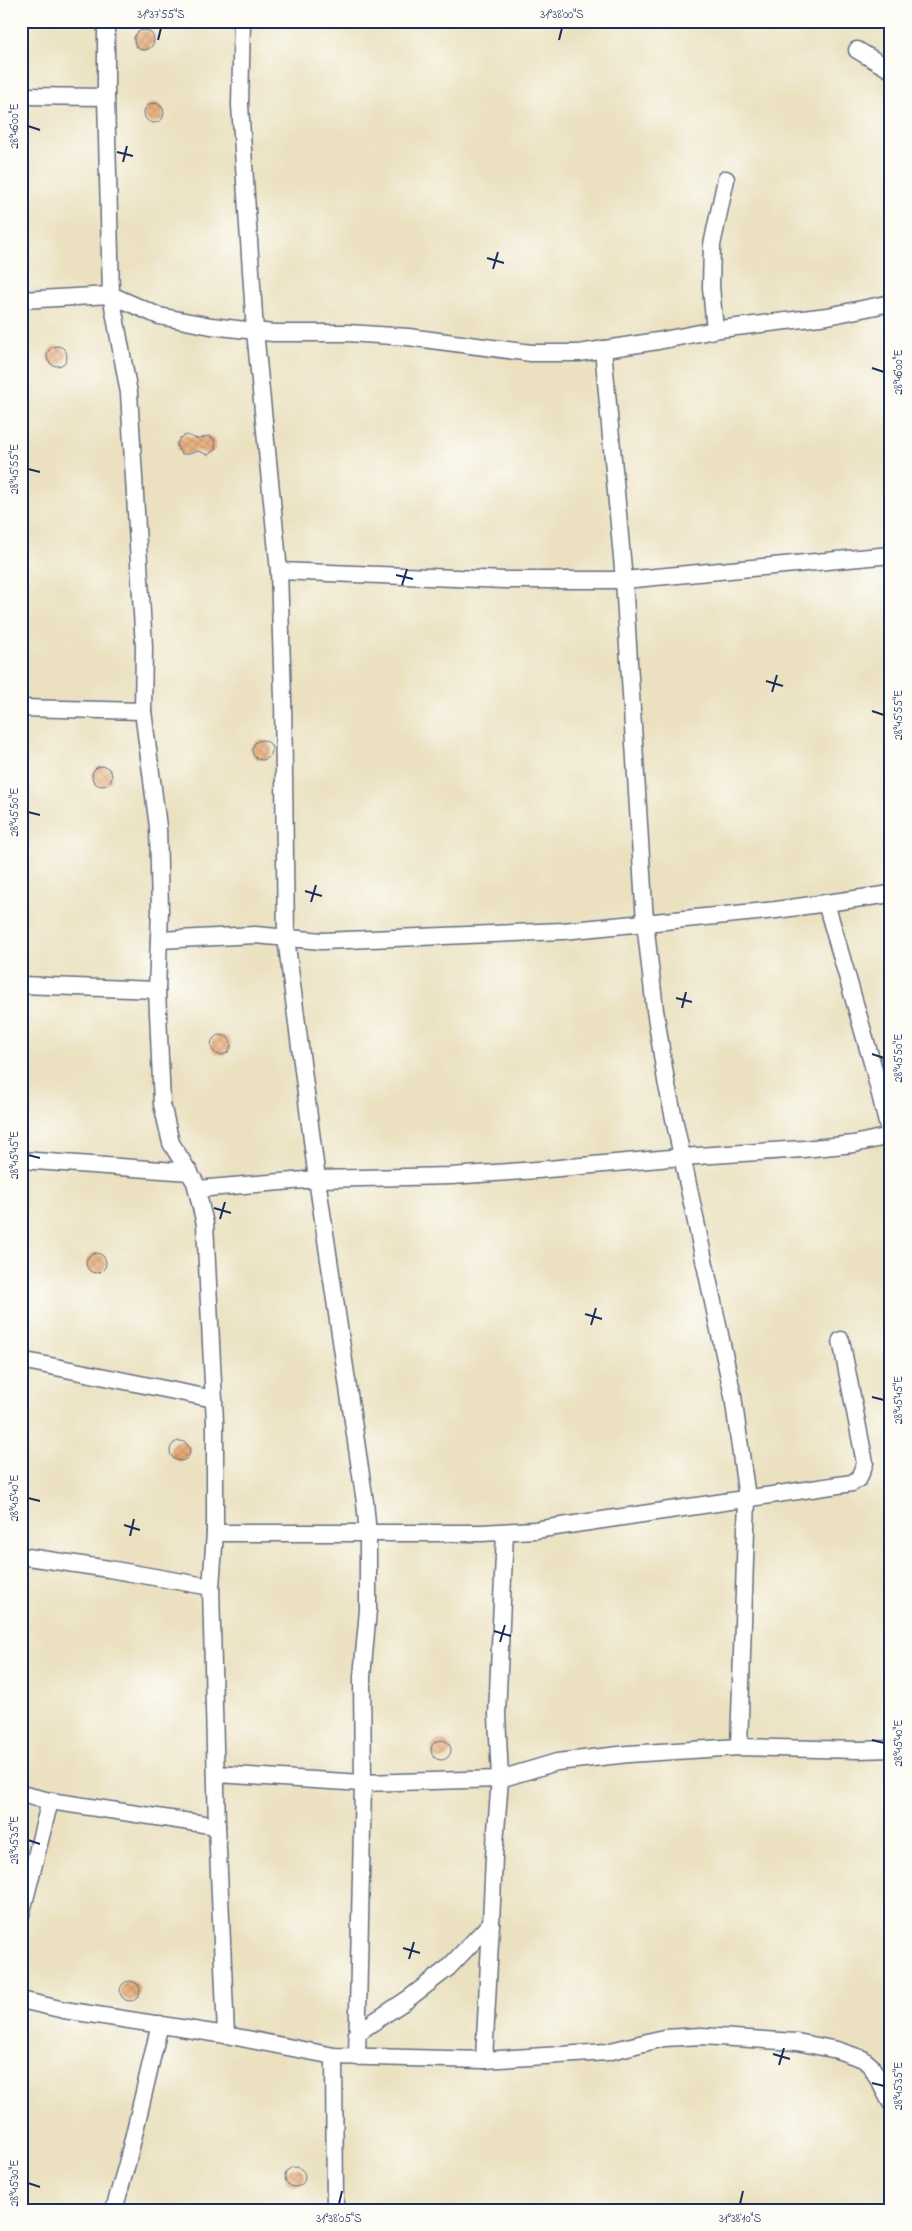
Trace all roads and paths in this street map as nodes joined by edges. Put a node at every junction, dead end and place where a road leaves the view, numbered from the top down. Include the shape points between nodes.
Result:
1 (106, 21) edge
2 (242, 21) edge
3 (856, 50) dead end
4 (891, 70) edge
5 (21, 96) edge
6 (106, 97) junction
7 (726, 178) dead end
8 (111, 295) junction
9 (21, 300) edge
10 (891, 303) edge
11 (715, 330) junction
12 (255, 331) junction
13 (603, 349) junction
14 (891, 555) edge
15 (279, 571) junction
16 (624, 580) junction
17 (21, 708) edge
18 (142, 712) junction
19 (891, 894) edge
20 (826, 903) junction
21 (646, 922) junction
22 (286, 938) junction
23 (159, 940) junction
24 (21, 985) edge
25 (156, 990) junction
26 (890, 1138) edge
27 (682, 1157) junction
28 (21, 1160) edge
29 (190, 1172) junction
30 (317, 1179) junction
31 (197, 1189) junction
32 (841, 1340) dead end
33 (21, 1360) edge
34 (214, 1400) junction
35 (747, 1498) junction
36 (505, 1532) junction
37 (215, 1533) junction
38 (368, 1534) junction
39 (21, 1556) edge
40 (211, 1587) junction
41 (739, 1747) junction
42 (891, 1749) edge
43 (216, 1774) junction
44 (500, 1779) junction
45 (363, 1783) junction
46 (21, 1794) edge
47 (50, 1801) junction
48 (217, 1826) junction
49 (21, 1915) edge
50 (491, 1923) junction
51 (21, 2000) edge
52 (160, 2024) junction
53 (357, 2033) junction
54 (226, 2035) junction
55 (334, 2056) junction
56 (357, 2057) junction
57 (484, 2060) junction
58 (891, 2103) edge
59 (114, 2210) edge
60 (335, 2210) edge

1 - 6 street
2 - 12 street via 240,105
3 - 4 street
5 - 6 street
6 - 8 street
7 - 11 street via 712,245
8 - 9 street
8 - 12 street via 159,316
8 - 18 street via 129,393 144,646
10 - 11 street via 828,316
11 - 13 street
12 - 13 street via 408,337 531,353 579,353
12 - 15 street
13 - 16 street
14 - 16 street
15 - 16 street via 505,580
15 - 22 street
16 - 21 street
17 - 18 street
18 - 23 street via 158,827
19 - 20 street
20 - 21 street
20 - 26 street via 873,1066
21 - 22 street via 544,932 322,940
21 - 27 street via 655,1010
22 - 23 street via 255,935
22 - 30 street
23 - 25 street
24 - 25 street
25 - 29 street via 162,1104 171,1143
26 - 27 street via 803,1149
27 - 30 street via 451,1176
27 - 35 street via 724,1348
28 - 29 street
29 - 31 street
30 - 31 street
30 - 38 street
31 - 34 street via 205,1224
32 - 35 street via 865,1462 859,1478 852,1483
33 - 34 street
34 - 37 street
35 - 36 street
35 - 41 street
36 - 38 street
36 - 44 street via 497,1715
37 - 38 street
37 - 40 street
38 - 45 street via 368,1610 362,1677
39 - 40 street
40 - 43 street
41 - 42 street
41 - 44 street via 557,1762
43 - 45 street
43 - 48 street
44 - 45 street
44 - 50 street
45 - 53 street
46 - 47 street
47 - 48 street
47 - 49 street
48 - 54 street
50 - 53 street via 448,1968
50 - 57 street
51 - 52 street via 64,2010
52 - 54 street
52 - 59 street
53 - 56 street
54 - 55 street
55 - 56 street
55 - 60 street
56 - 57 street
57 - 58 street via 607,2052 664,2038 766,2038 837,2050 863,2059 871,2066

